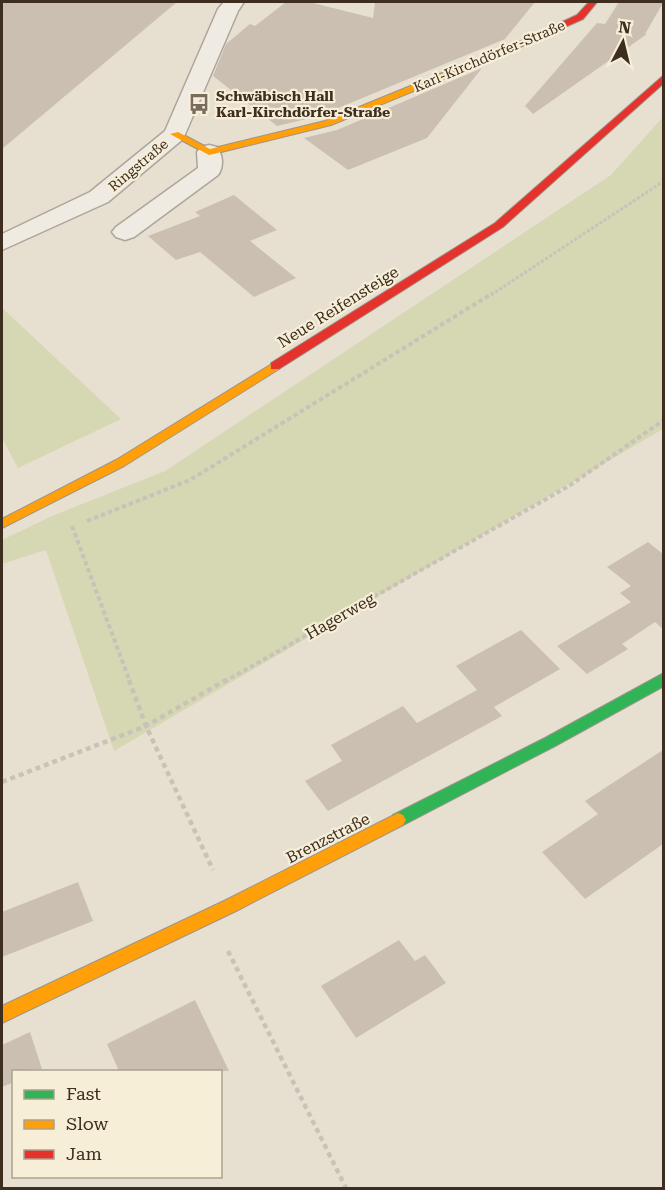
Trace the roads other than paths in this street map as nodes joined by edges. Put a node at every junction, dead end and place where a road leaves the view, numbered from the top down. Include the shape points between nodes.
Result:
1 (234, 2) edge
2 (593, 2) edge
3 (663, 78) edge
4 (174, 135) junction
5 (209, 152) junction
6 (125, 232) dead end
7 (2, 243) edge
8 (2, 524) edge
9 (663, 679) edge
10 (2, 1015) edge

1 - 4 street, Ringstraße
2 - 5 street, Karl-Kirchdörfer-Straße via 580,17 328,123
3 - 8 street, Neue Reifensteige via 499,225 120,463
4 - 5 street
4 - 7 street, Ringstraße via 99,197
5 - 6 street via 210,170
9 - 10 street, Brenzstraße via 550,742 230,906

